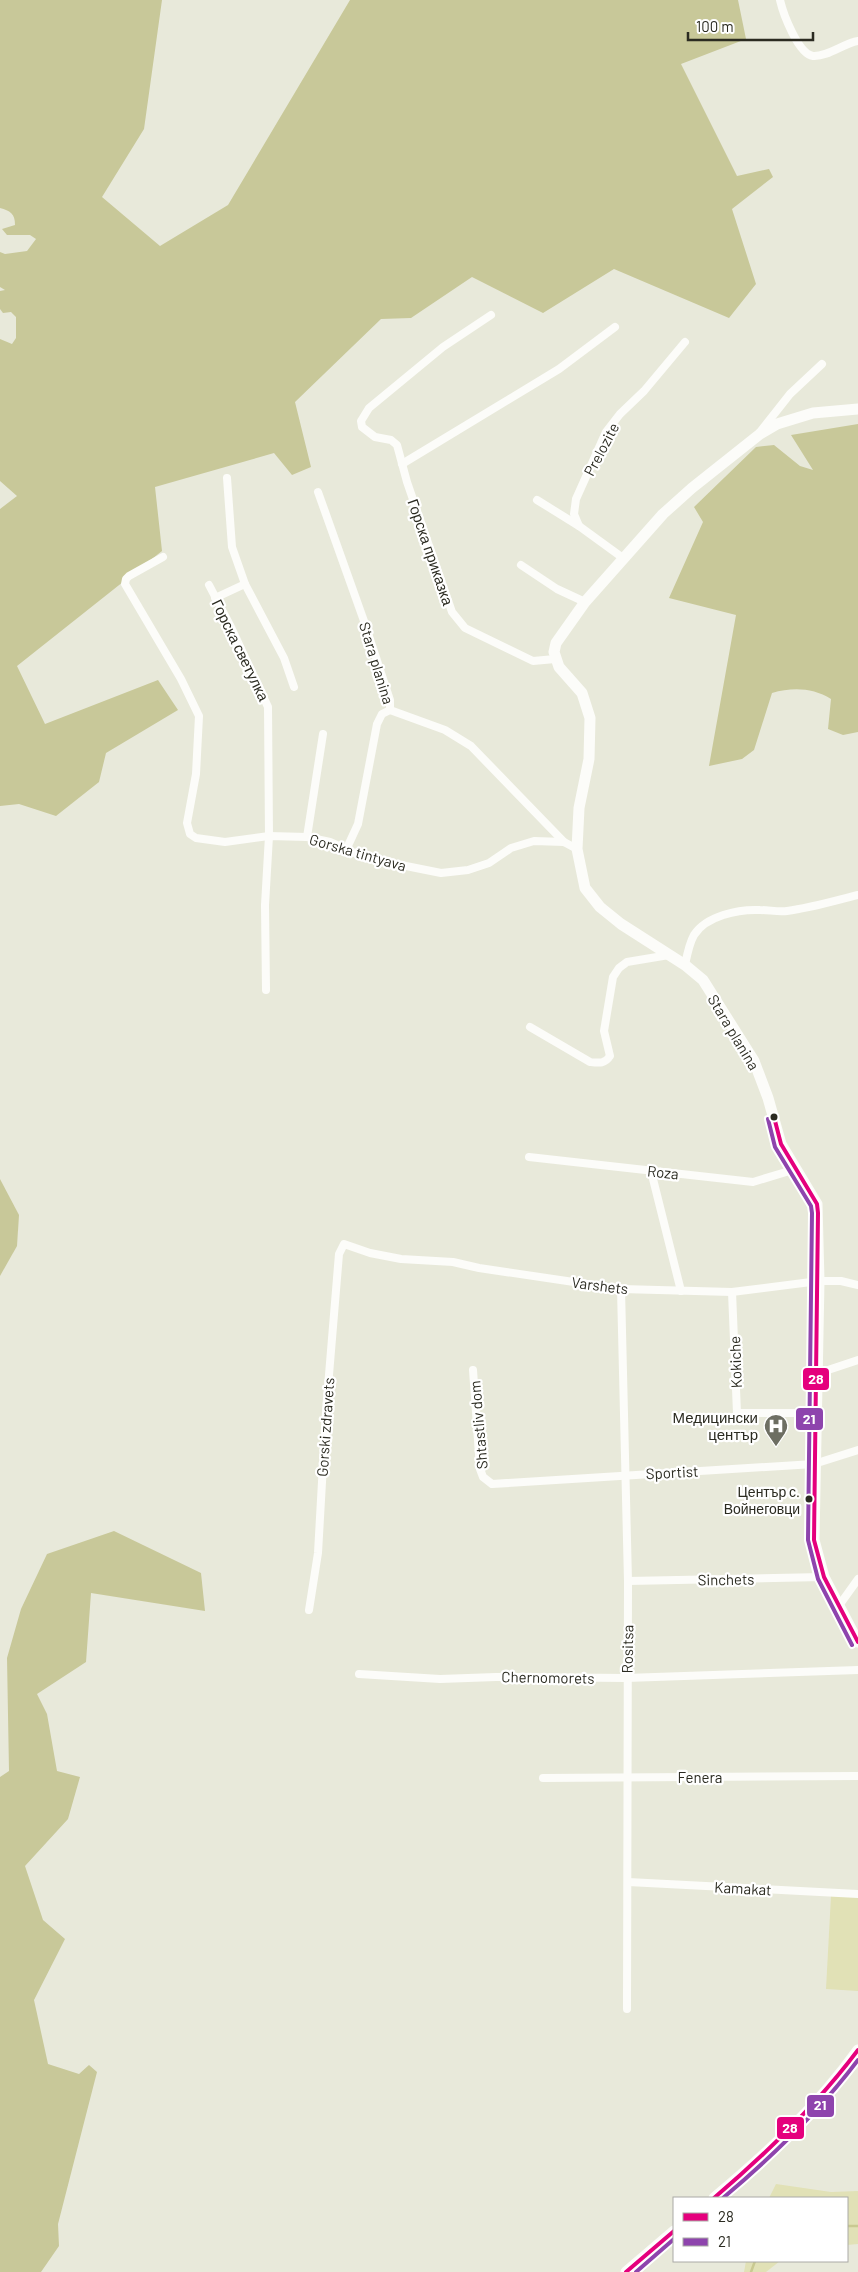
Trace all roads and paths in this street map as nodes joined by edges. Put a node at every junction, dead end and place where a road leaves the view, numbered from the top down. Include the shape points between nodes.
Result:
1 (780, 0) edge
2 (858, 41) edge
3 (491, 314) dead end
4 (615, 327) dead end
5 (685, 342) dead end
6 (822, 364) dead end
7 (858, 410) edge
8 (760, 434) junction
9 (402, 464) junction
10 (227, 478) dead end
11 (318, 492) dead end
12 (537, 500) dead end
13 (579, 526) junction
14 (163, 557) dead end
15 (623, 558) junction
16 (521, 565) dead end
17 (245, 584) junction
18 (209, 585) dead end
19 (215, 598) junction
20 (585, 602) junction
21 (555, 660) junction
22 (294, 687) dead end
23 (390, 710) junction
24 (323, 734) dead end
25 (269, 836) junction
26 (307, 837) junction
27 (564, 842) junction
28 (577, 849) junction
29 (346, 850) junction
30 (858, 895) edge
31 (669, 955) junction
32 (684, 965) junction
33 (266, 990) dead end
34 (530, 1027) dead end
35 (529, 1157) dead end
36 (796, 1169) junction
37 (651, 1171) junction
38 (344, 1244) joint
39 (819, 1281) junction
40 (858, 1285) edge
41 (621, 1288) junction
42 (681, 1291) junction
43 (732, 1292) junction
44 (858, 1360) edge
45 (473, 1370) dead end
46 (816, 1374) junction
47 (816, 1413) junction
48 (858, 1450) edge
49 (814, 1464) junction
50 (626, 1475) junction
51 (485, 1480) joint
52 (824, 1577) junction
53 (858, 1579) edge
54 (628, 1581) junction
55 (838, 1607) junction
56 (309, 1610) dead end
57 (858, 1642) edge
58 (858, 1670) edge
59 (359, 1674) dead end
60 (626, 1678) junction
61 (858, 1776) edge
62 (543, 1778) dead end
63 (628, 1778) junction
64 (628, 1882) junction
65 (858, 1894) edge
66 (627, 2009) dead end
67 (858, 2050) edge
68 (715, 2197) edge
69 (673, 2232) edge
70 (626, 2272) edge

1 - 2 street via 795,36 804,51 812,56
3 - 9 street, Горска приказка via 412,371 364,415 361,421 365,431 395,443
4 - 9 street via 558,369
5 - 13 street, Prelozite via 606,432 576,499 574,514
6 - 8 street via 790,394
7 - 8 street via 812,413 777,424
8 - 15 street via 663,514
9 - 21 street, Горска приказка via 452,612 461,624 533,661
10 - 17 street via 232,547
11 - 23 street, Stara planina via 364,621 390,700
12 - 13 street
13 - 15 street
14 - 25 street, Gorska tintyava via 129,576 125,584 199,716 196,774 187,823 190,834 196,838 225,842
15 - 20 street
16 - 20 street via 557,589
17 - 19 street
17 - 22 street via 284,658
18 - 19 street, Горска светулка
19 - 25 street, Горска светулка via 268,707
20 - 21 street via 556,643
21 - 28 street, Stara planina via 582,694 590,718 589,759 579,808
23 - 27 street, Stara planina via 444,730 471,746
23 - 29 street via 382,714 377,724 358,824
24 - 26 street
25 - 26 street, Gorska tintyava
25 - 33 street, Горска светулка via 265,905
26 - 29 street, Gorska tintyava via 330,842
27 - 28 street, Gorska tintyava
27 - 29 street, Gorska tintyava via 534,840 510,848 489,863 468,870 441,872 366,858
28 - 31 street, Stara planina via 585,888 600,907
30 - 32 street via 808,908 730,913 714,919 694,935
31 - 32 street, Stara planina
31 - 34 street via 627,962 613,977 604,1031 610,1056 607,1061 590,1062
32 - 36 street, Stara planina via 703,980 754,1061 781,1144
35 - 37 street, Roza
36 - 37 street, Roza via 753,1182
36 - 39 street, Stara planina via 816,1204
37 - 42 street
38 - 41 street, Varshets via 401,1259 453,1262
38 - 56 street, Gorski zdravets via 340,1254 329,1366 318,1553
39 - 40 street, Varshets
39 - 43 street, Varshets
39 - 46 street, Stara planina
41 - 42 street, Varshets
41 - 50 street, Rositsa
42 - 43 street, Varshets
43 - 47 street, Kokiche via 736,1413
44 - 46 street
45 - 51 street, Shtastliv dom via 480,1469
46 - 47 street, Stara planina
47 - 49 street, Stara planina
48 - 49 street, Sportist
49 - 50 street, Sportist
49 - 52 street, Stara planina via 814,1540
50 - 51 street, Sportist via 492,1484
50 - 54 street, Rositsa
52 - 54 street, Sinchets
52 - 55 street, Stara planina
53 - 55 street
54 - 60 street, Rositsa
55 - 57 street, Stara planina
58 - 60 street, Chernomorets
59 - 60 street, Chernomorets via 440,1679
60 - 63 street, Rositsa
61 - 63 street, Fenera
62 - 63 street, Fenera
63 - 64 street, Rositsa
64 - 65 street, Kamakat
64 - 66 street, Rositsa
67 - 68 street via 794,2128
69 - 70 street

